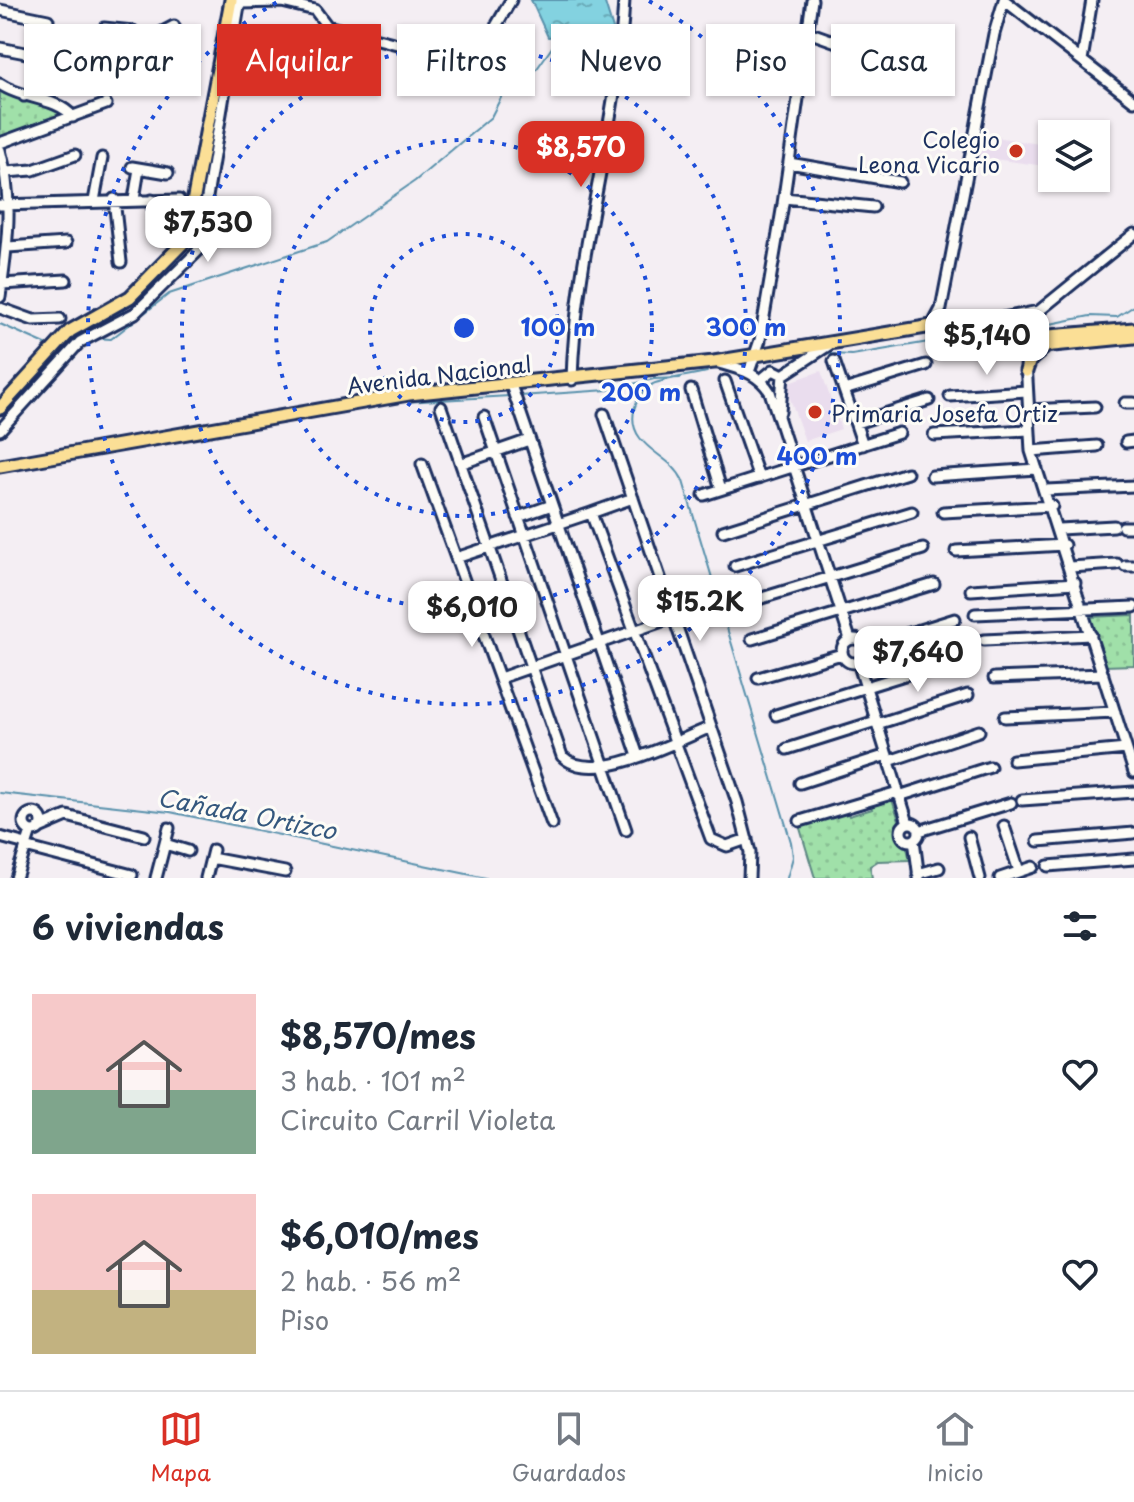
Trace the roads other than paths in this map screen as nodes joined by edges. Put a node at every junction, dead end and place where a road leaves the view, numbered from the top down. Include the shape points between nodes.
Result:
1 (511, 0) edge
2 (624, 0) edge
3 (812, 0) edge
4 (1004, 0) edge
5 (1092, 0) edge
6 (237, 1) edge
7 (0, 10) edge
8 (48, 20) dead end
9 (809, 24) edge
10 (0, 48) edge
11 (24, 53) edge
12 (1082, 60) junction
13 (0, 84) edge
14 (24, 96) joint
15 (799, 96) edge
16 (1134, 101) edge
17 (106, 104) dead end
18 (73, 117) junction
19 (0, 143) edge
20 (0, 150) edge
21 (75, 155) dead end
22 (102, 158) dead end
23 (789, 163) junction
24 (6, 172) junction
25 (168, 173) dead end
26 (900, 182) dead end
27 (784, 198) junction
28 (114, 199) junction
29 (134, 199) junction
30 (152, 200) junction
31 (179, 200) dead end
32 (94, 201) junction
33 (4, 205) edge
34 (873, 207) dead end
35 (1134, 234) edge
36 (156, 237) dead end
37 (66, 243) dead end
38 (8, 247) junction
39 (121, 262) dead end
40 (2, 264) edge
41 (66, 280) dead end
42 (2, 284) edge
43 (0, 297) edge
44 (0, 308) edge
45 (60, 319) dead end
46 (932, 326) junction
47 (960, 326) junction
48 (1134, 329) edge
49 (1134, 337) edge
50 (833, 343) junction
51 (1025, 344) junction
52 (1048, 345) junction
53 (784, 350) junction
54 (756, 353) junction
55 (834, 361) dead end
56 (714, 362) junction
57 (926, 365) dead end
58 (793, 366) junction
59 (1026, 371) junction
60 (749, 372) junction
61 (783, 375) junction
62 (762, 379) junction
63 (572, 380) junction
64 (725, 381) dead end
65 (511, 385) junction
66 (691, 390) dead end
67 (844, 390) junction
68 (1027, 391) junction
69 (950, 396) dead end
70 (929, 400) dead end
71 (441, 407) dead end
72 (1095, 407) dead end
73 (0, 408) edge
74 (1028, 410) junction
75 (604, 414) dead end
76 (780, 416) junction
77 (484, 417) dead end
78 (856, 423) junction
79 (0, 430) edge
80 (1029, 430) junction
81 (899, 433) dead end
82 (934, 435) dead end
83 (529, 440) junction
84 (863, 445) junction
85 (1097, 446) dead end
86 (1031, 451) junction
87 (496, 452) junction
88 (463, 463) junction
89 (422, 464) dead end
90 (0, 466) edge
91 (796, 467) junction
92 (1037, 469) junction
93 (907, 473) dead end
94 (932, 476) dead end
95 (759, 478) junction
96 (1134, 486) edge
97 (721, 489) junction
98 (1046, 490) junction
99 (704, 495) dead end
100 (633, 498) junction
101 (552, 505) junction
102 (808, 505) junction
103 (1052, 506) junction
104 (912, 512) dead end
105 (943, 512) dead end
106 (591, 513) junction
107 (518, 517) junction
108 (558, 524) junction
109 (1124, 527) edge
110 (1059, 529) junction
111 (723, 531) dead end
112 (525, 535) junction
113 (819, 541) junction
114 (1064, 545) junction
115 (491, 547) junction
116 (923, 549) dead end
117 (956, 551) dead end
118 (456, 558) junction
119 (735, 566) dead end
120 (1126, 566) edge
121 (1070, 567) junction
122 (831, 577) junction
123 (1075, 583) junction
124 (934, 584) dead end
125 (971, 590) dead end
126 (742, 604) dead end
127 (1083, 607) junction
128 (1134, 607) edge
129 (842, 612) junction
130 (975, 614) dead end
131 (674, 617) junction
132 (955, 619) dead end
133 (635, 631) junction
134 (1091, 635) junction
135 (752, 639) dead end
136 (850, 639) junction
137 (984, 640) dead end
138 (599, 644) junction
139 (865, 647) junction
140 (842, 654) junction
141 (566, 655) junction
142 (956, 659) dead end
143 (858, 662) junction
144 (532, 667) junction
145 (1103, 674) junction
146 (500, 678) junction
147 (758, 678) dead end
148 (994, 678) dead end
149 (866, 688) junction
150 (968, 695) dead end
151 (1115, 712) junction
152 (776, 715) dead end
153 (1005, 717) dead end
154 (877, 722) junction
155 (711, 727) junction
156 (979, 731) dead end
157 (675, 741) junction
158 (787, 749) dead end
159 (1126, 749) junction
160 (638, 756) junction
161 (888, 758) junction
162 (1013, 760) dead end
163 (604, 767) junction
164 (990, 767) dead end
165 (1134, 772) edge
166 (800, 783) dead end
167 (1134, 792) edge
168 (899, 794) junction
169 (1022, 800) dead end
170 (1011, 803) dead end
171 (800, 821) dead end
172 (908, 823) junction
173 (552, 824) dead end
174 (1004, 826) dead end
175 (169, 828) dead end
176 (626, 830) dead end
177 (919, 831) junction
178 (1134, 833) edge
179 (144, 836) dead end
180 (0, 837) edge
181 (969, 837) dead end
182 (747, 839) junction
183 (914, 840) junction
184 (1038, 841) dead end
185 (165, 844) junction
186 (26, 846) junction
187 (188, 851) dead end
188 (288, 859) dead end
189 (1134, 859) edge
190 (1048, 866) dead end
191 (1033, 867) dead end
192 (939, 868) dead end
193 (1019, 871) junction
194 (132, 875) dead end
195 (284, 875) edge
196 (919, 876) edge
197 (16, 878) edge
198 (156, 878) edge
199 (206, 878) edge
200 (749, 878) edge
201 (980, 878) edge
202 (1000, 878) edge

1 - 6 street via 488,40 447,50 401,45 327,26 315,10 282,2
2 - 63 street via 620,77 576,300
3 - 9 street
4 - 12 street
4 - 46 street via 941,309
5 - 12 street
6 - 73 main road via 186,240 130,297 70,331
6 - 79 street via 198,251 135,313 80,342
7 - 8 street
10 - 11 street
12 - 16 street
13 - 14 street
14 - 18 street via 61,107
15 - 23 street
17 - 18 street
18 - 19 street
20 - 24 street
21 - 24 street via 33,170
22 - 32 street
23 - 26 street
23 - 27 street
24 - 33 street
25 - 29 street via 135,168
27 - 34 street
27 - 54 street
28 - 29 street
28 - 32 street
28 - 39 street
29 - 30 street
30 - 31 street
30 - 36 street
32 - 33 street
33 - 38 street
35 - 47 street via 1039,311
37 - 38 street
38 - 40 street
40 - 42 street
41 - 42 street
42 - 43 street
44 - 45 street via 33,320
46 - 47 main road, Avenida Nacional
46 - 50 main road, Avenida Nacional
47 - 51 main road, Avenida Nacional
48 - 51 main road, Avenida Nacional via 1037,337
49 - 52 main road, Avenida Nacional
50 - 53 main road, Avenida Nacional
50 - 58 street
51 - 52 main road, Avenida Nacional
51 - 59 street
52 - 59 main road via 1030,360
53 - 54 main road, Avenida Nacional
53 - 58 street
54 - 56 main road, Avenida Nacional
54 - 60 street
55 - 67 street
56 - 60 street
56 - 63 main road, Avenida Nacional
57 - 67 street
58 - 61 street
59 - 68 street
60 - 62 street
61 - 62 street via 773,370
61 - 76 street
62 - 76 street
63 - 65 main road, Avenida Nacional
64 - 95 street
65 - 83 street
65 - 90 main road, Avenida Nacional via 409,394
66 - 97 street
67 - 78 street
68 - 69 street
68 - 74 street
70 - 78 street
71 - 88 street
72 - 74 street
74 - 80 street
75 - 100 street
76 - 91 street
77 - 87 street
78 - 84 street
80 - 82 street
80 - 86 street
81 - 84 street
83 - 87 street
83 - 101 street
84 - 91 street
85 - 86 street
86 - 92 street
87 - 88 street
87 - 107 street
88 - 115 street
89 - 118 street
91 - 95 street
91 - 102 street
92 - 94 street
92 - 98 street
93 - 102 street
95 - 97 street
96 - 98 street
97 - 99 street
98 - 103 street
100 - 106 street
100 - 131 street
101 - 107 street
101 - 108 street
102 - 111 street
102 - 113 street
103 - 105 street
103 - 110 street
104 - 113 street
106 - 108 street
106 - 133 street
107 - 112 street
108 - 112 street
108 - 138 street
109 - 110 street
110 - 114 street
112 - 115 street
112 - 141 street
113 - 119 street
113 - 122 street
114 - 117 street
114 - 121 street
115 - 118 street
115 - 144 street
116 - 122 street
118 - 146 street
120 - 121 street
121 - 123 street
122 - 126 street
122 - 129 street
123 - 125 street
123 - 127 street
124 - 129 street
127 - 128 street
127 - 130 street
127 - 134 street
129 - 135 street
129 - 136 street
131 - 133 street
131 - 155 street
132 - 139 street
133 - 138 street
133 - 157 street
134 - 137 street
134 - 145 street
136 - 139 street
136 - 140 street
138 - 141 street
138 - 160 street
139 - 143 street
140 - 143 street via 847,661
140 - 147 street
141 - 144 street
141 - 163 street
142 - 149 street
143 - 149 street
144 - 146 street
144 - 163 street via 562,756 585,768
145 - 148 street
145 - 151 street
146 - 173 street
149 - 152 street
149 - 154 street
150 - 154 street
151 - 153 street
151 - 159 street
154 - 158 street
154 - 161 street
155 - 157 street
155 - 182 street
156 - 161 street
157 - 160 street
157 - 182 street via 711,839 727,846
159 - 162 street
159 - 165 street
160 - 163 street
161 - 166 street
161 - 168 street
163 - 176 street
164 - 168 street
167 - 169 street
168 - 171 street
168 - 172 street
170 - 177 street
172 - 177 street
172 - 183 street via 901,834
174 - 193 street
175 - 185 street
177 - 183 street
178 - 184 street
179 - 186 street via 67,816 35,830
180 - 186 street
181 - 201 street
182 - 200 street
183 - 196 street
185 - 187 street
185 - 198 street
186 - 194 street
186 - 197 street
188 - 195 street
189 - 190 street
191 - 193 street
192 - 196 street
193 - 202 street
195 - 199 street via 212,854

